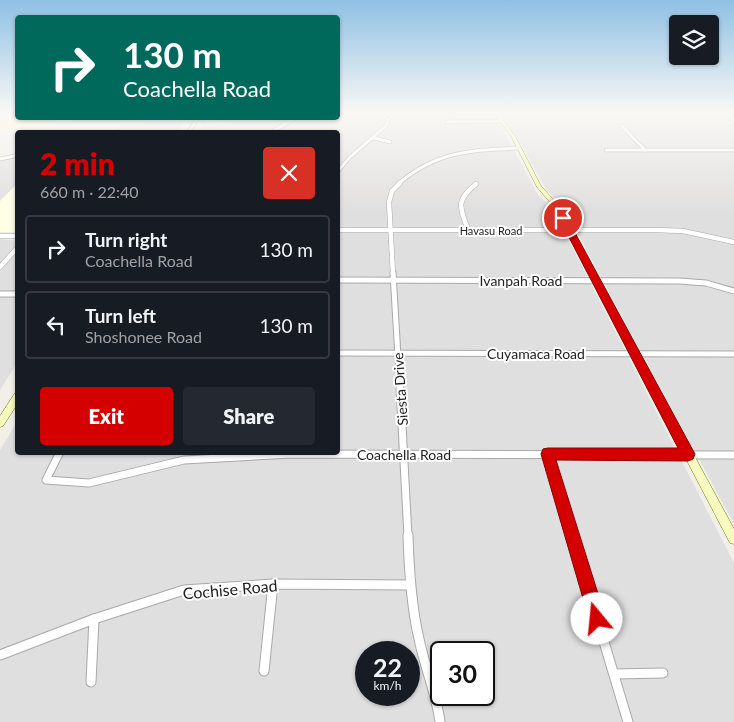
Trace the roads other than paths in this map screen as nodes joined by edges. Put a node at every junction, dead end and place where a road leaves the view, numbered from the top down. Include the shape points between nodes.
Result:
1 (364, 146) edge
2 (641, 146) edge
3 (519, 148) joint
4 (606, 150) dead end
5 (645, 150) junction
6 (734, 150) edge
7 (15, 155) edge
8 (0, 159) edge
9 (340, 169) edge
10 (476, 184) dead end
11 (340, 230) edge
12 (390, 230) junction
13 (468, 230) junction
14 (569, 230) junction
15 (0, 236) edge
16 (15, 236) edge
17 (734, 242) edge
18 (15, 250) edge
19 (0, 266) edge
20 (340, 280) edge
21 (394, 280) junction
22 (596, 280) junction
23 (734, 290) edge
24 (0, 294) edge
25 (15, 294) edge
26 (340, 353) edge
27 (397, 353) junction
28 (635, 353) junction
29 (734, 354) edge
30 (15, 400) edge
31 (0, 423) edge
32 (340, 454) edge
33 (548, 454) junction
34 (688, 454) junction
35 (58, 455) edge
36 (273, 455) edge
37 (404, 455) junction
38 (734, 455) edge
39 (734, 540) edge
40 (273, 584) junction
41 (410, 585) junction
42 (94, 619) junction
43 (0, 655) edge
44 (264, 671) dead end
45 (663, 673) dead end
46 (614, 674) junction
47 (91, 682) dead end
48 (440, 722) edge
49 (628, 722) edge

1 - 9 street
2 - 5 street
3 - 12 street, Siesta Drive via 448,155 401,181 389,202
3 - 14 street via 539,187 556,206
4 - 5 street
5 - 6 street
7 - 8 street
10 - 13 street via 462,195 460,202
11 - 12 street, Havasu Road
12 - 13 street, Havasu Road
12 - 21 street, Siesta Drive
13 - 14 street, Havasu Road
14 - 17 street, Havasu Road via 683,231
14 - 22 street
15 - 16 street
18 - 19 street
20 - 21 street, Ivanpah Road
21 - 22 street, Ivanpah Road
21 - 27 street, Siesta Drive
22 - 23 street, Ivanpah Road via 679,280
22 - 28 street
24 - 25 street
26 - 27 street, Cuyamaca Road
27 - 28 street, Cuyamaca Road
27 - 37 street, Siesta Drive
28 - 29 street, Cuyamaca Road
28 - 34 street
30 - 31 street
32 - 37 street, Coachella Road
33 - 34 street, Coachella Road
33 - 37 street, Coachella Road
33 - 46 street
34 - 38 street, Coachella Road
34 - 39 street
35 - 36 street, Coachella Road via 46,480 89,483 184,460
37 - 41 street, Siesta Drive
40 - 41 street, Cochise Road
40 - 42 street, Cochise Road via 184,590
40 - 44 street
41 - 48 street, Siesta Drive via 419,640 437,698
42 - 43 street, Cochise Road
42 - 47 street
45 - 46 street
46 - 49 street

